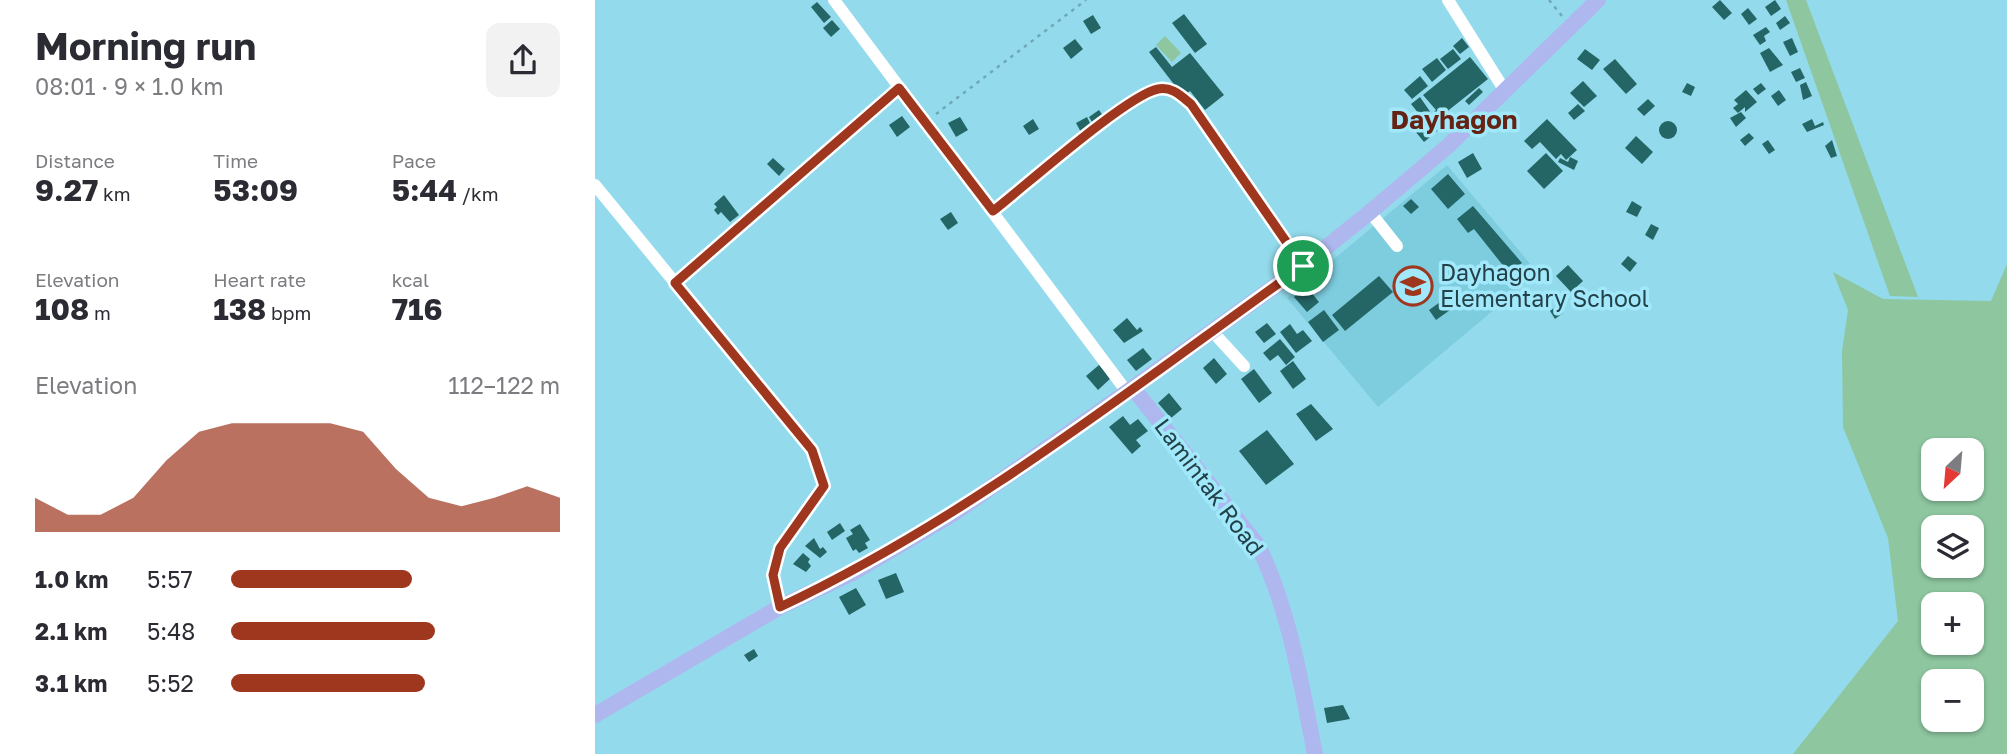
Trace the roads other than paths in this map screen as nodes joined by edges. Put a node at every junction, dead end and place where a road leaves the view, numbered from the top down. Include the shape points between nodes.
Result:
1 (834, 0) edge
2 (1448, 0) edge
3 (1598, 0) edge
4 (899, 88) junction
5 (1504, 91) junction
6 (595, 185) edge
7 (993, 211) junction
8 (1370, 212) junction
9 (1397, 246) dead end
10 (1303, 266) junction
11 (675, 283) junction
12 (1212, 331) junction
13 (1244, 366) dead end
14 (1130, 390) junction
15 (780, 607) junction
16 (595, 715) edge
17 (1315, 754) edge

1 - 4 street
2 - 5 street
3 - 5 main road
4 - 7 street
4 - 11 street
5 - 8 main road
6 - 11 street
7 - 10 street via 1129,104 1159,88 1167,89 1191,104
7 - 14 street
8 - 9 street
8 - 10 main road
10 - 12 main road
11 - 15 street via 812,450 824,486 780,548 773,575
12 - 13 street
12 - 14 main road
14 - 15 main road via 956,512 852,573
14 - 17 main road, Lamintak Road via 1259,547 1293,642
15 - 16 main road

